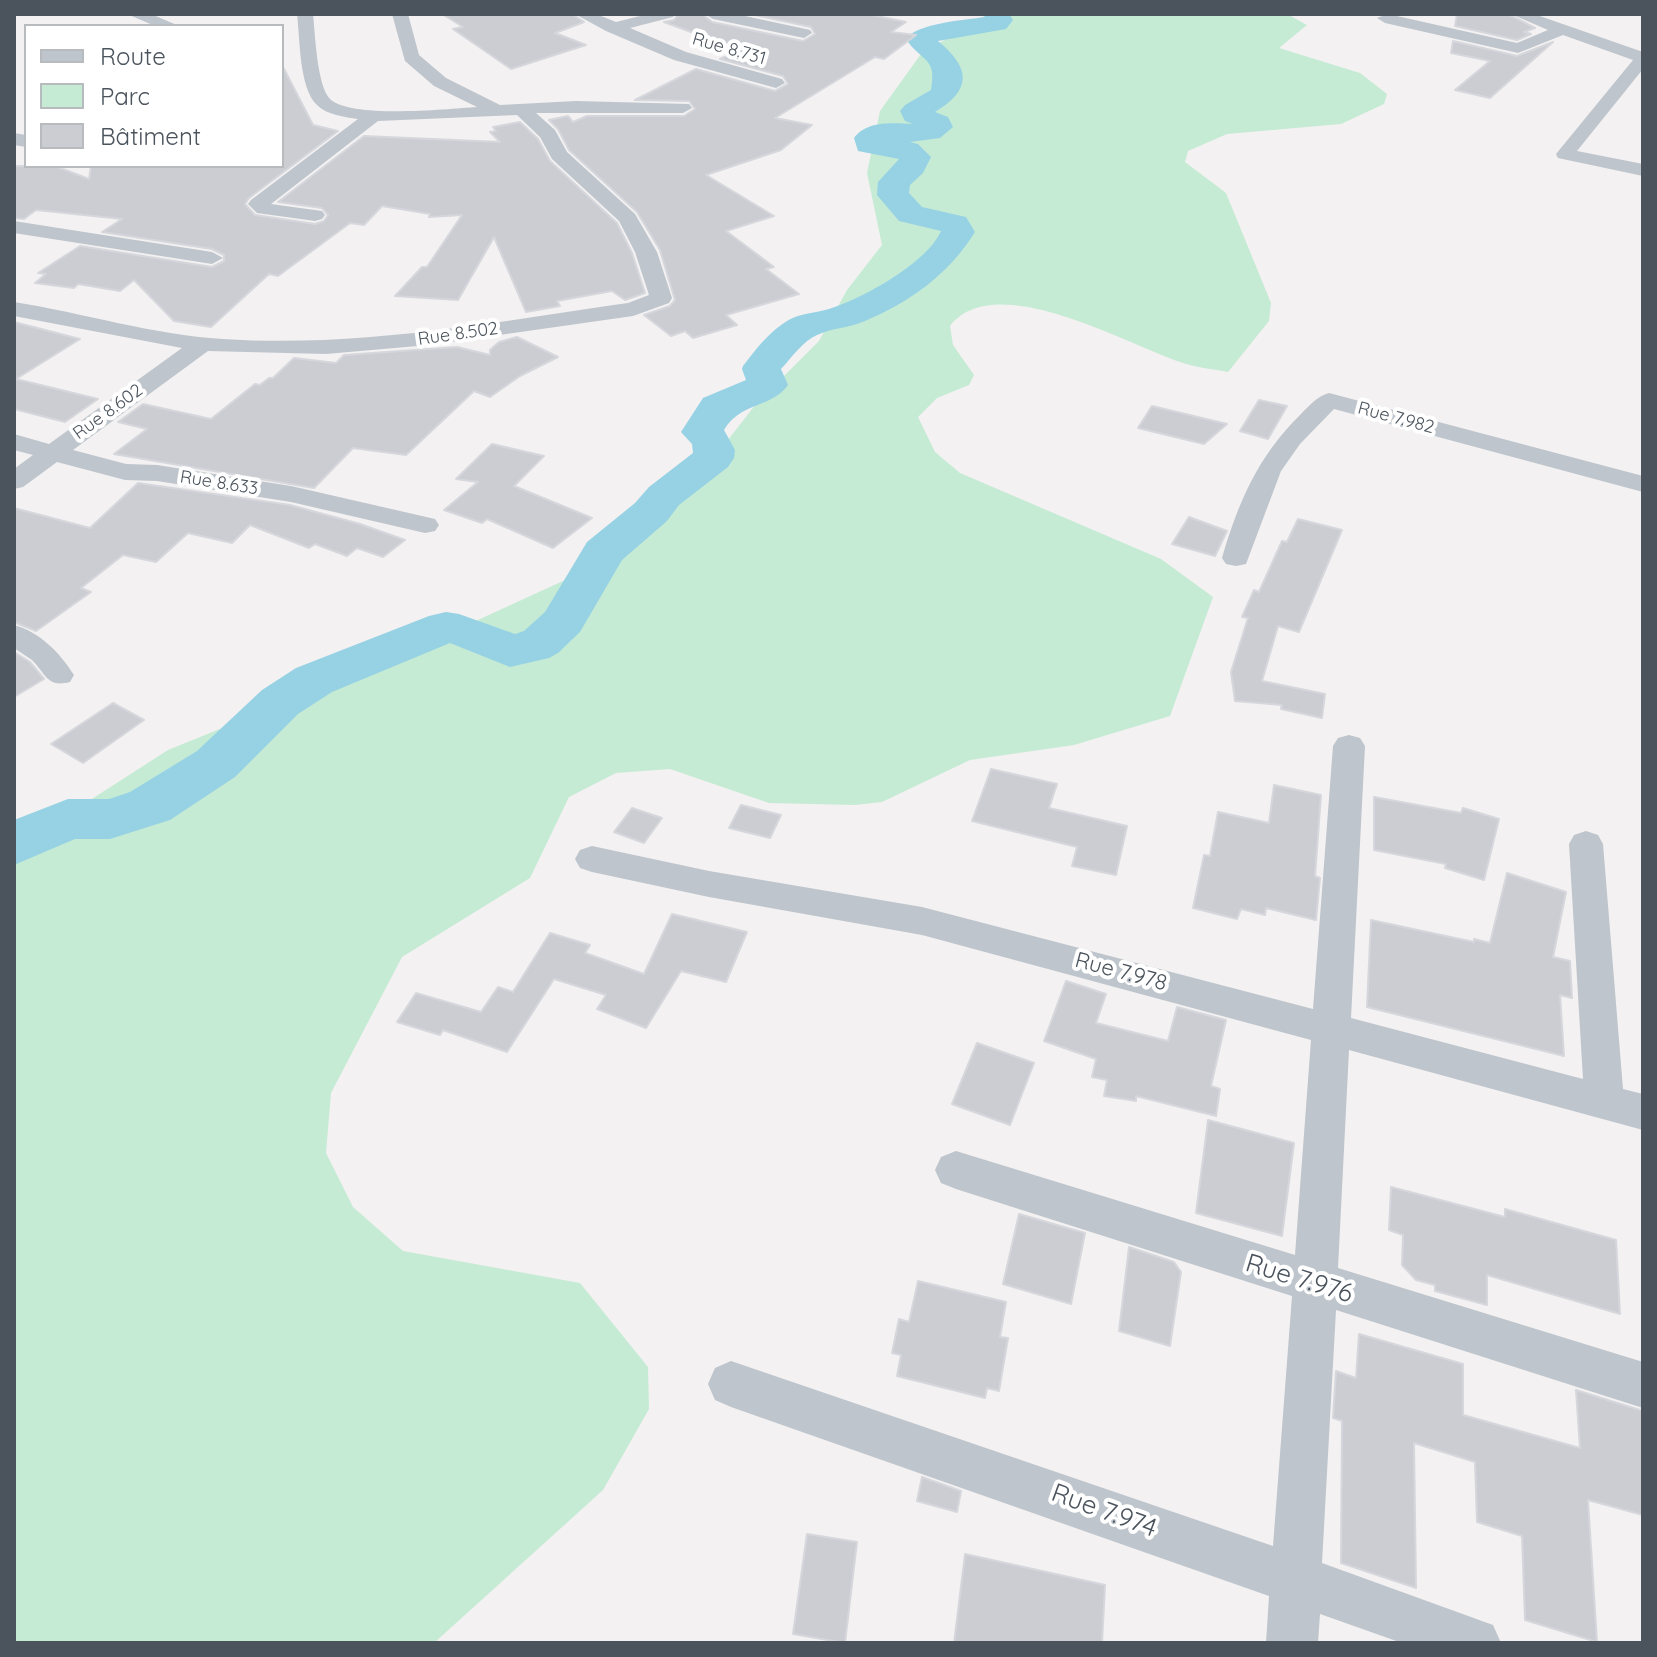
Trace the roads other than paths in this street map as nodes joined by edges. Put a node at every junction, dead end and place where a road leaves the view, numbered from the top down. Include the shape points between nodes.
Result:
1 (135, 14) edge
2 (400, 14) edge
3 (583, 14) edge
4 (667, 14) edge
5 (713, 14) edge
6 (1519, 14) edge
7 (1385, 18) dead end
8 (165, 24) edge
9 (302, 24) edge
10 (612, 28) junction
11 (1562, 30) junction
12 (804, 33) dead end
13 (1641, 62) edge
14 (776, 83) dead end
15 (683, 108) dead end
16 (510, 110) junction
17 (375, 115) junction
18 (1643, 170) edge
19 (315, 215) dead end
20 (14, 227) edge
21 (212, 258) dead end
22 (14, 309) edge
23 (203, 344) junction
24 (14, 442) edge
25 (53, 452) junction
26 (14, 481) edge
27 (1643, 484) edge
28 (425, 525) dead end
29 (1236, 558) dead end
30 (14, 634) edge
31 (59, 675) dead end
32 (1349, 746) dead end
33 (1586, 844) dead end
34 (592, 859) dead end
35 (1330, 1031) junction
36 (1604, 1102) junction
37 (1643, 1112) edge
38 (956, 1170) dead end
39 (1313, 1284) junction
40 (731, 1384) dead end
41 (1643, 1385) edge
42 (1296, 1580) junction
43 (1292, 1643) edge
44 (1475, 1643) edge

1 - 8 street
2 - 16 street via 411,57 440,82
3 - 10 street, Rue 8.731
4 - 10 street
5 - 12 street
6 - 11 street
7 - 11 street via 1518,48
9 - 17 street via 318,97 336,110
10 - 14 street, Rue 8.731 via 710,66
11 - 13 street
13 - 18 street via 1565,154
15 - 16 street
16 - 17 street
16 - 23 street, Rue 8.502 via 548,134 559,155 628,218 661,298 633,309 383,344 282,349
17 - 19 street via 258,204
20 - 21 street
22 - 23 street, Rue 8.502
23 - 25 street, Rue 8.602
24 - 25 street, Rue 8.633
25 - 26 street, Rue 8.602
25 - 28 street, Rue 8.633 via 125,472 291,494
27 - 29 street, Rue 7.982 via 1329,400 1284,447 1265,479
30 - 31 street via 43,654
32 - 35 street
33 - 36 street
34 - 35 street, Rue 7.978 via 922,921
35 - 36 street, Rue 7.978
35 - 39 street
36 - 37 street, Rue 7.978
38 - 39 street, Rue 7.976
39 - 41 street, Rue 7.976
39 - 42 street
40 - 42 street, Rue 7.974
42 - 43 street
42 - 44 street, Rue 7.974

